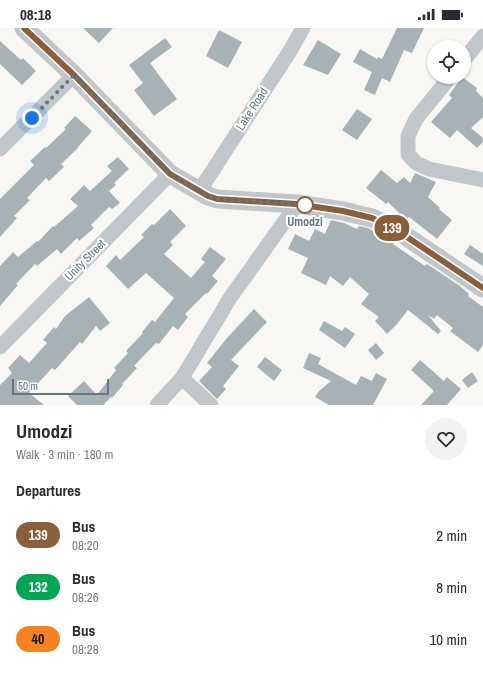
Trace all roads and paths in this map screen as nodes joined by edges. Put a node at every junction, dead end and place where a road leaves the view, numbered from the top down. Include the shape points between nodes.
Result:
1 (24, 28) edge
2 (303, 28) edge
3 (483, 36) edge
4 (471, 51) edge
5 (74, 75) junction
6 (444, 84) edge
7 (0, 149) edge
8 (170, 174) junction
9 (483, 180) edge
10 (200, 190) junction
11 (296, 204) junction
12 (483, 288) edge
13 (0, 347) edge
14 (182, 378) junction
15 (157, 405) edge
16 (211, 405) edge

1 - 5 street
2 - 10 street, Lake Road
3 - 4 street
5 - 7 street
5 - 8 street
6 - 9 street via 416,119 408,136 408,154 416,163 429,169
8 - 10 street
8 - 13 street, Unity Street
10 - 11 street via 217,199
11 - 12 street via 372,218 398,231
11 - 14 street via 230,298
14 - 15 street
14 - 16 street

